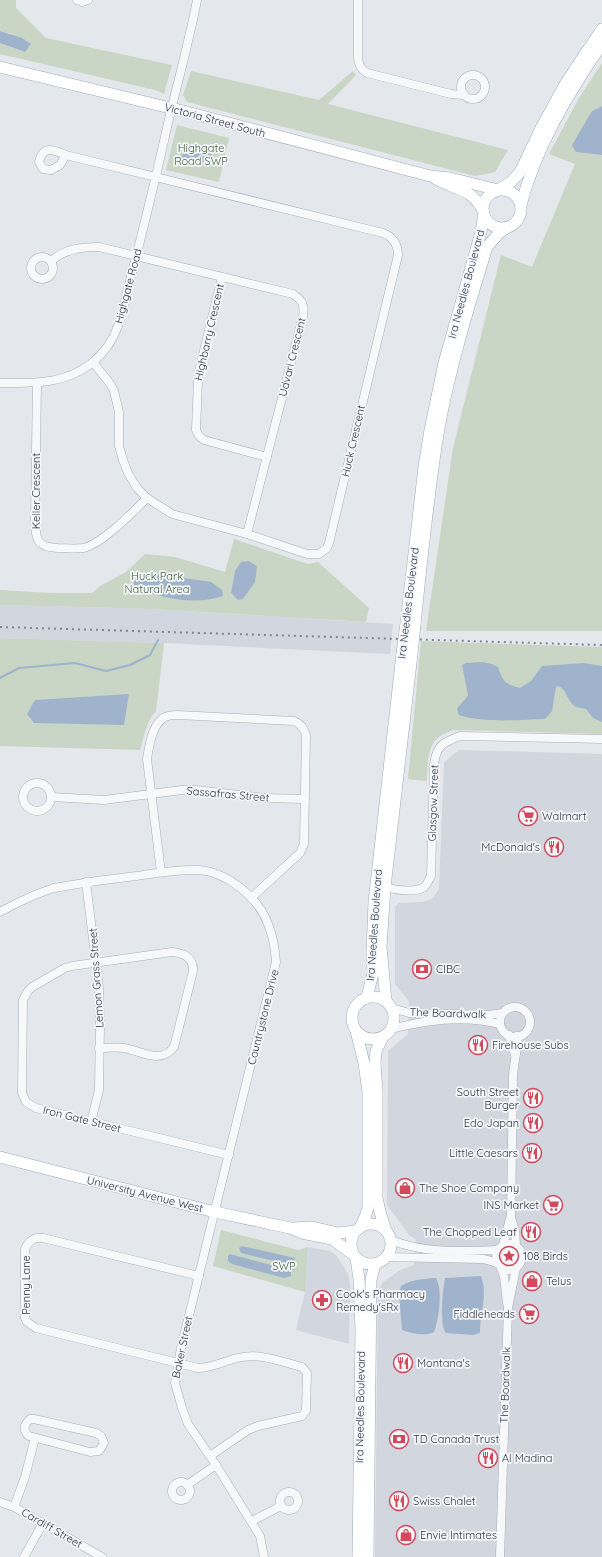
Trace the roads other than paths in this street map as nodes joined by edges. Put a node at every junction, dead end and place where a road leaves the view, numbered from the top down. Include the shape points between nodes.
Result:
1 (77, 0) edge
2 (88, 0) edge
3 (197, 0) edge
4 (358, 0) edge
5 (602, 29) edge
6 (602, 44) edge
7 (0, 67) edge
8 (464, 95) dead end
9 (171, 109) junction
10 (66, 155) dead end
11 (430, 176) junction
12 (156, 177) junction
13 (498, 190) junction
14 (521, 205) junction
15 (484, 212) junction
16 (508, 227) junction
17 (136, 255) junction
18 (51, 261) dead end
19 (222, 276) junction
20 (93, 362) junction
21 (0, 383) edge
22 (37, 383) junction
23 (267, 457) junction
24 (146, 498) junction
25 (247, 534) junction
26 (410, 624) junction
27 (407, 654) junction
28 (602, 739) edge
29 (151, 794) junction
30 (51, 797) dead end
31 (305, 799) junction
32 (162, 872) junction
33 (86, 882) junction
34 (385, 887) junction
35 (251, 898) junction
36 (0, 912) edge
37 (96, 962) junction
38 (367, 997) junction
39 (389, 1004) junction
40 (503, 1013) junction
41 (500, 1024) junction
42 (391, 1029) junction
43 (356, 1031) junction
44 (513, 1036) junction
45 (382, 1037) junction
46 (99, 1048) junction
47 (91, 1122) junction
48 (229, 1155) junction
49 (0, 1157) edge
50 (215, 1212) junction
51 (511, 1215) junction
52 (290, 1228) junction
53 (358, 1229) junction
54 (389, 1235) junction
55 (516, 1245) junction
56 (500, 1247) junction
57 (355, 1256) junction
58 (387, 1257) junction
59 (375, 1264) junction
60 (499, 1266) junction
61 (516, 1268) junction
62 (198, 1276) junction
63 (508, 1308) junction
64 (179, 1363) junction
65 (35, 1438) junction
66 (210, 1456) junction
67 (216, 1465) junction
68 (187, 1485) dead end
69 (0, 1502) edge
70 (281, 1506) dead end
71 (14, 1507) junction
72 (252, 1521) junction
73 (43, 1523) junction
74 (24, 1557) edge
75 (102, 1557) edge
76 (264, 1557) edge
77 (358, 1557) edge
78 (368, 1557) edge
79 (500, 1557) edge

1 - 2 street
3 - 9 street, Highgate Road
4 - 8 street via 360,68 367,73
5 - 13 main road via 567,81 520,172 511,182
6 - 14 main road via 553,124 529,177
7 - 9 main road, Victoria Street South
9 - 11 main road, Victoria Street South
9 - 12 street, Highgate Road
10 - 12 street
11 - 13 main road, Victoria Street South via 450,178
11 - 15 main road, Victoria Street South via 473,195
12 - 17 street, Highgate Road
12 - 25 street, Huck Crescent via 383,233 391,238 398,249 329,543 319,554 312,555
13 - 14 main road via 507,190 518,198
13 - 15 main road via 487,198
14 - 16 main road via 519,218
15 - 16 main road via 494,226
15 - 26 main road, Ira Needles Boulevard via 481,232 444,363 430,430 424,467
16 - 26 main road, Ira Needles Boulevard via 487,246 451,370 439,427
17 - 18 street, Udvari Crescent via 89,247 69,250
17 - 19 street, Udvari Crescent
17 - 20 street, Highgate Road via 118,327 110,342
19 - 23 street, Highbarry Crescent via 198,379 196,430 198,436 204,440
19 - 23 street, Udvari Crescent via 293,294 304,305
20 - 22 street, Highgate Road via 66,378
20 - 24 street, Huck Crescent via 114,392 119,412 119,446 123,460 137,488
21 - 22 street, Highgate Road
22 - 24 street, Keller Crescent via 35,521 36,538 39,543 50,548 89,546 108,533
23 - 25 street, Udvari Crescent
24 - 25 street, Huck Crescent via 172,514
26 - 27 main road, Ira Needles Boulevard, bridge
27 - 34 main road, Ira Needles Boulevard
27 - 38 main road, Ira Needles Boulevard via 374,902 373,973
28 - 34 street, Glasgow Street via 460,736 444,742 436,754 434,764 431,876 426,886 418,890
29 - 30 street, Sassafras Street via 104,800
29 - 31 street, Sassafras Street via 196,790 265,798
29 - 31 street via 147,759 156,725 169,715 178,715 289,720 300,724 306,735
29 - 32 street
31 - 35 street via 304,844 300,852
32 - 33 street, Countrystone Drive
32 - 35 street, Countrystone Drive via 201,870 229,880
33 - 36 street, Countrystone Drive via 38,893
33 - 37 street, Lemon Grass Street
34 - 39 main road, Ira Needles Boulevard via 381,947
35 - 48 street, Countrystone Drive via 268,922 276,962
37 - 46 street, Lemon Grass Street via 99,988
37 - 46 street, Iron Gate Street via 179,952 189,958 193,967 174,1047 170,1052 165,1056 158,1056 125,1048
37 - 47 street, Iron Gate Street via 65,968 32,988 25,995 23,1006 22,1093 26,1102 36,1108
38 - 39 main road via 380,997
38 - 43 main road via 356,1005 353,1011 353,1025
39 - 40 street, The Boardwalk via 410,1013
39 - 42 main road via 395,1019
40 - 41 street
40 - 44 street via 507,1009 519,1008 529,1019 524,1034
41 - 42 street, The Boardwalk via 490,1021 444,1020
41 - 44 street via 502,1029
42 - 45 main road
43 - 45 main road via 368,1038
43 - 53 main road via 368,1092 368,1208
44 - 51 street via 515,1055
45 - 54 main road via 376,1051 375,1064 377,1172 380,1212
46 - 47 street, Lemon Grass Street via 99,1090
47 - 48 street, Iron Gate Street
48 - 50 street, Countrystone Drive
49 - 50 main road, University Avenue West
50 - 52 main road, University Avenue West
50 - 62 street, Baker Street
51 - 55 street
51 - 56 street
52 - 53 main road, University Avenue West via 312,1226 338,1233
52 - 57 main road, University Avenue West via 302,1234 332,1239
53 - 54 main road via 371,1224 382,1227
53 - 57 main road via 351,1243
54 - 56 street via 407,1246 425,1249 471,1252
54 - 58 main road via 392,1246
55 - 56 street via 507,1244
55 - 61 street via 522,1255 521,1262
56 - 60 street via 495,1257
57 - 59 main road via 362,1262
57 - 77 main road, Ira Needles Boulevard via 359,1279 361,1329
58 - 59 main road
58 - 60 street via 483,1259
59 - 78 main road, Ira Needles Boulevard via 371,1295
60 - 61 street via 509,1270
60 - 63 street, The Boardwalk via 504,1276
61 - 63 street, The Boardwalk
62 - 64 street, Baker Street
62 - 64 street, Penny Lane via 43,1238 30,1240 25,1249 25,1318 31,1326
63 - 79 street, The Boardwalk
64 - 66 street, Baker Street via 175,1383 182,1408 188,1424
64 - 66 street via 198,1368 210,1367 238,1358 255,1356 302,1367 308,1373 306,1410 302,1416 248,1430
65 - 65 street via 90,1452 99,1451 104,1444 101,1436 96,1434 34,1419 27,1422 24,1429 29,1436
65 - 71 street via 25,1478
66 - 67 street, Baker Street
67 - 68 street
67 - 72 street, Baker Street
69 - 71 street, Cardiff Street
70 - 72 street
71 - 73 street, Cardiff Street
72 - 76 street, Baker Street via 260,1536
73 - 74 street
73 - 75 street, Cardiff Street

